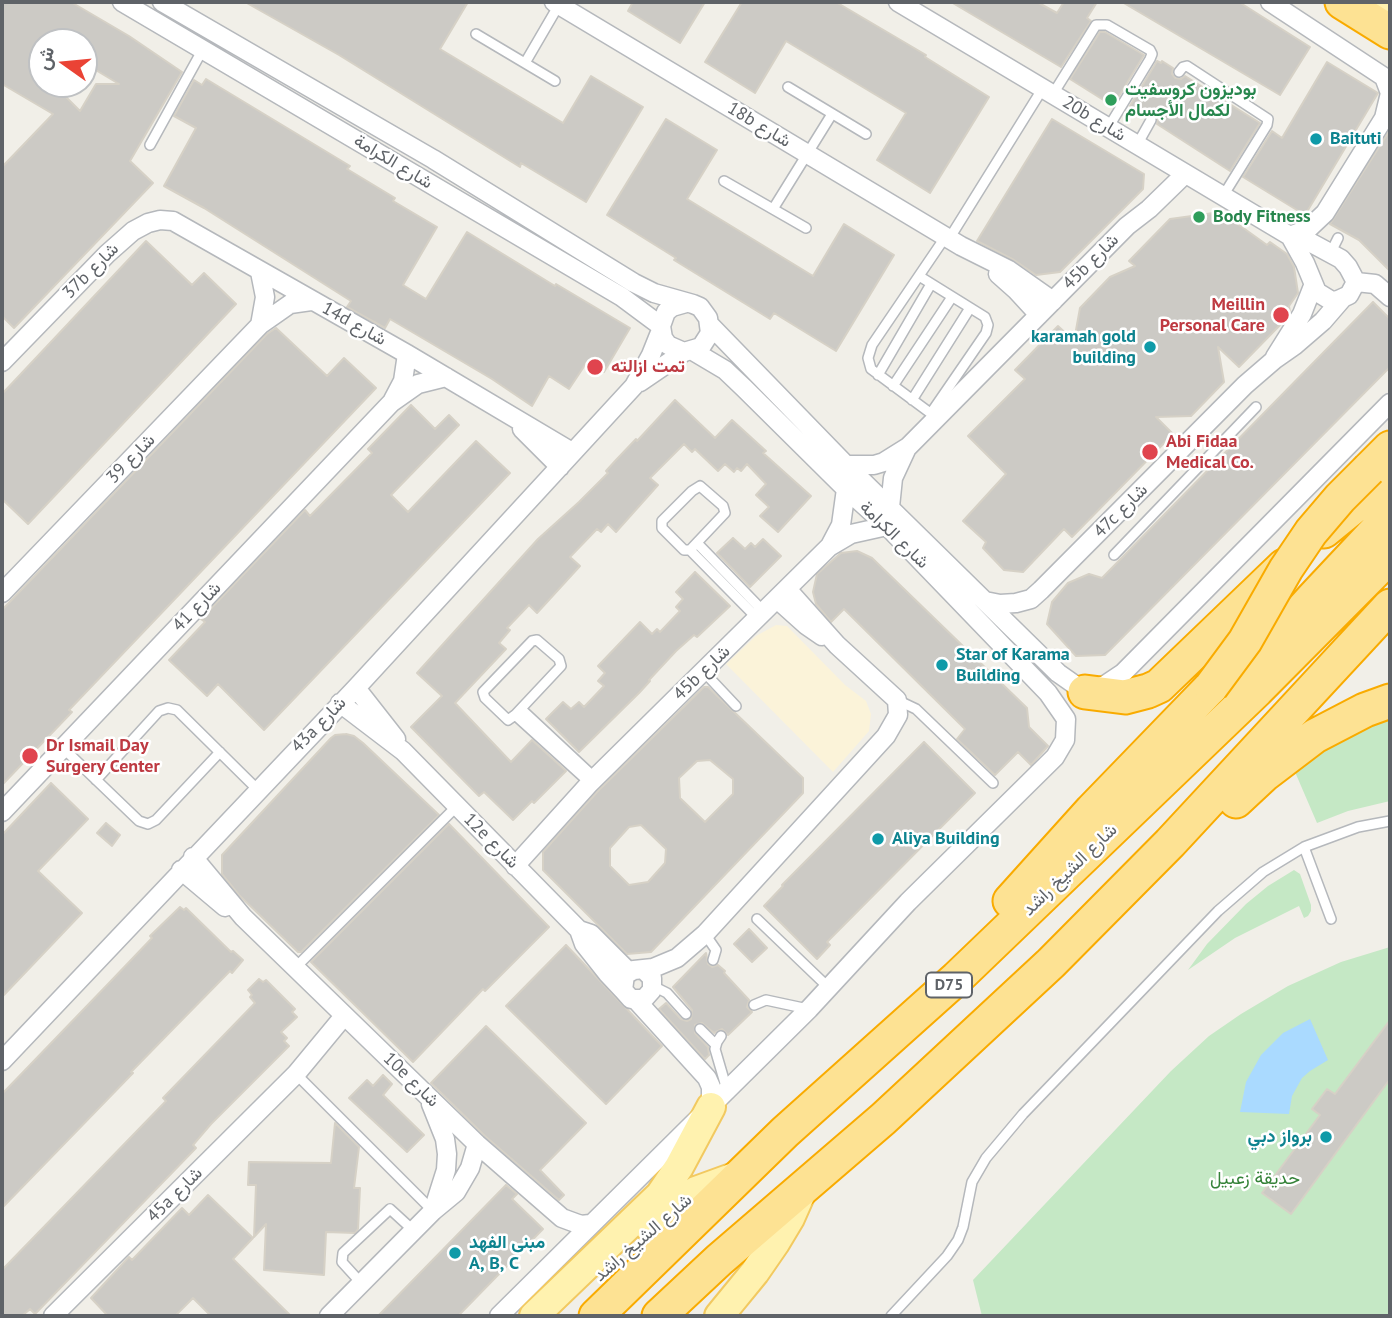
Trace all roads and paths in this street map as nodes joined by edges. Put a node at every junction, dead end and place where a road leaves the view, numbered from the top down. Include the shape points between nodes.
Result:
1 (122, 2) edge
2 (162, 2) edge
3 (1270, 2) edge
4 (1342, 2) edge
5 (1379, 2) edge
6 (558, 3) edge
7 (904, 3) edge
8 (1390, 9) edge
9 (1390, 32) edge
10 (477, 34) dead end
11 (203, 50) junction
12 (524, 63) junction
13 (1179, 72) dead end
14 (1387, 79) edge
15 (555, 81) dead end
16 (788, 87) dead end
17 (1048, 91) junction
18 (832, 114) junction
19 (1151, 120) dead end
20 (1108, 128) junction
21 (866, 134) dead end
22 (150, 145) dead end
23 (1137, 145) junction
24 (807, 153) junction
25 (1179, 170) junction
26 (724, 181) dead end
27 (1223, 196) junction
28 (773, 209) junction
29 (806, 228) dead end
30 (197, 233) joint
31 (1290, 236) junction
32 (953, 241) junction
33 (260, 272) junction
34 (919, 276) junction
35 (1356, 282) junction
36 (931, 284) junction
37 (1313, 286) junction
38 (952, 297) junction
39 (1390, 297) edge
40 (1342, 299) junction
41 (311, 301) junction
42 (1053, 301) junction
43 (686, 303) junction
44 (970, 309) junction
45 (1039, 315) junction
46 (260, 325) junction
47 (710, 325) junction
48 (661, 328) junction
49 (688, 352) junction
50 (407, 354) junction
51 (1274, 360) junction
52 (2, 362) edge
53 (878, 375) junction
54 (446, 377) junction
55 (634, 386) junction
56 (893, 386) junction
57 (912, 400) junction
58 (391, 403) junction
59 (1390, 403) edge
60 (1256, 407) dead end
61 (511, 415) junction
62 (934, 415) junction
63 (908, 447) junction
64 (572, 452) junction
65 (1176, 456) junction
66 (846, 465) junction
67 (1383, 465) edge
68 (559, 467) junction
69 (1192, 472) junction
70 (846, 489) junction
71 (890, 507) junction
72 (1390, 516) edge
73 (887, 526) junction
74 (694, 546) junction
75 (829, 547) junction
76 (1114, 555) dead end
77 (1390, 556) edge
78 (2, 593) edge
79 (985, 601) junction
80 (772, 605) junction
81 (1388, 610) edge
82 (703, 671) junction
83 (356, 688) junction
84 (1085, 692) junction
85 (897, 700) junction
86 (1390, 701) edge
87 (340, 703) junction
88 (736, 706) dead end
89 (518, 712) junction
90 (63, 748) junction
91 (403, 751) junction
92 (220, 752) junction
93 (96, 780) junction
94 (592, 781) junction
95 (993, 783) dead end
96 (257, 789) junction
97 (1154, 789) junction
98 (457, 807) junction
99 (2, 812) edge
100 (1390, 821) edge
101 (1170, 843) junction
102 (1304, 847) junction
103 (510, 861) junction
104 (187, 864) junction
105 (757, 919) dead end
106 (1331, 919) dead end
107 (579, 930) junction
108 (705, 934) junction
109 (713, 960) dead end
110 (295, 968) junction
111 (645, 978) junction
112 (957, 978) junction
113 (829, 988) junction
114 (629, 995) junction
115 (754, 1005) dead end
116 (809, 1009) junction
117 (686, 1014) dead end
118 (350, 1022) junction
119 (699, 1028) dead end
120 (721, 1036) dead end
121 (716, 1045) junction
122 (2, 1061) edge
123 (296, 1074) junction
124 (422, 1086) junction
125 (719, 1098) junction
126 (477, 1144) junction
127 (740, 1175) junction
128 (802, 1190) junction
129 (433, 1211) junction
130 (590, 1224) junction
131 (414, 1231) junction
132 (362, 1284) junction
133 (722, 1314) edge
134 (53, 1316) edge
135 (329, 1316) edge
136 (499, 1316) edge
137 (534, 1316) edge
138 (555, 1316) edge
139 (596, 1316) edge
140 (659, 1316) edge
141 (891, 1316) edge

1 - 11 street, شارع الكرامة
2 - 43 street, شارع الكرامة via 433,159 634,283
3 - 14 street
4 - 9 highway
5 - 8 main road
6 - 12 lane
6 - 24 street, 18b شارع
7 - 17 street, 20b شارع
10 - 12 lane
11 - 22 lane
11 - 48 street, شارع الكرامة via 622,296
12 - 15 lane
13 - 27 lane via 1188,66 1268,119
14 - 31 street via 1390,93 1384,118 1316,228
16 - 18 lane
17 - 20 street, 20b شارع
17 - 20 lane via 1096,25 1107,25 1150,50 1150,60
17 - 32 lane
18 - 21 lane
18 - 24 lane
19 - 23 lane
20 - 23 street, 20b شارع
23 - 25 street, 20b شارع
24 - 28 lane
24 - 32 street, 18b شارع
25 - 27 street, 20b شارع
25 - 42 street, 45b شارع via 1149,209
26 - 28 lane
27 - 31 street, 20b شارع
28 - 29 lane
30 - 33 street, 14d شارع
30 - 52 street, 37b شارع via 160,220 132,231
31 - 35 street, 20b شارع via 1335,245
31 - 37 street
32 - 34 lane
32 - 42 street, 18b شارع via 1009,270
32 - 45 street, 18b شارع via 1008,282
33 - 41 street, 14d شارع
33 - 46 street via 265,297
34 - 36 lane
34 - 53 lane via 869,351 869,365
35 - 39 street via 1375,284
35 - 40 street, 47c شارع
36 - 38 lane
36 - 53 lane
37 - 40 street via 1330,300
37 - 51 street, 47c شارع
38 - 44 lane
38 - 56 lane
40 - 51 street, 47c شارع via 1323,321
41 - 46 street, شارع 39 via 289,304
41 - 50 street, 14d شارع
42 - 45 street, 45b شارع
43 - 47 street via 699,307
43 - 48 street via 666,312
44 - 57 lane
44 - 62 lane via 985,317 988,329
45 - 62 street, 45b شارع
46 - 78 street, شارع 39
47 - 49 street via 706,341
47 - 66 street, شارع الكرامة
48 - 49 street via 668,345
48 - 55 street, 43a شارع
49 - 55 street, 43a شارع
49 - 70 street, شارع الكرامة via 734,378
50 - 54 street, 14d شارع
50 - 58 street, شارع 41 via 402,381
51 - 65 street, 47c شارع
53 - 56 lane
54 - 58 street, شارع 41 via 418,384
54 - 61 street, 14d شارع
55 - 64 street, 43a شارع
56 - 57 lane
57 - 62 lane
58 - 90 street, شارع 41
59 - 84 street via 1123,673
60 - 69 lane
61 - 64 street, 14d شارع
61 - 68 street, 14d شارع
62 - 63 street, 45b شارع
63 - 66 street, 45b شارع via 874,465
63 - 71 street, 45b شارع via 896,468
64 - 68 street, 43a شارع
65 - 69 lane
65 - 79 street, 47c شارع via 1031,599 1000,604
66 - 71 street, شارع الكرامة
67 - 84 highway via 1159,686 1125,697
67 - 112 highway, bridge via 1332,506 1211,687 1016,894
68 - 83 street, 43a شارع
69 - 76 lane
70 - 73 street, شارع الكرامة
70 - 75 street, 45b شارع via 841,525
71 - 79 street, شارع الكرامة
72 - 97 highway via 1267,647 1190,737
73 - 75 street, 45b شارع via 851,534
73 - 113 street, شارع الكرامة via 1048,693 1066,719 1065,740 1055,757 916,894
74 - 74 lane via 725,513 701,486 661,523 682,549
74 - 80 lane
75 - 80 street, 45b شارع
77 - 97 highway, شارع الشيخ راشد / D75
79 - 84 street, شارع الكرامة via 1058,673
80 - 82 street, 45b شارع
80 - 85 street via 837,645
81 - 101 highway
82 - 88 lane
82 - 94 street, 45b شارع
83 - 87 street, 43a شارع
83 - 91 street, 12e شارع
85 - 95 lane via 916,709
85 - 108 street via 893,726
86 - 101 highway via 1315,736 1211,822
87 - 91 street, 12e شارع
87 - 96 street, 43a شارع
89 - 89 lane via 561,666 537,640 483,692 505,719
89 - 94 lane
90 - 93 lane
90 - 99 street, شارع 41
91 - 98 street, 12e شارع
92 - 93 lane via 153,823 139,821
92 - 93 lane via 177,710 168,708 159,711
92 - 96 lane
94 - 103 street, 45b شارع
96 - 104 street, 43a شارع
97 - 112 highway, شارع الشيخ راشد / D75
98 - 103 street, 12e شارع
98 - 110 lane
100 - 102 lane via 1358,827
101 - 128 highway via 992,1019
102 - 106 lane
102 - 141 lane via 1232,897 1023,1115 979,1168 953,1248
103 - 107 street, 12e شارع
104 - 110 street, 10e شارع
104 - 122 street, 43a شارع
105 - 113 lane
107 - 111 street, 12e شارع via 591,934
107 - 114 street, 12e شارع via 584,944
108 - 109 lane via 716,950
108 - 111 street
110 - 118 street, 10e شارع
111 - 114 street via 648,997
111 - 114 street via 623,979
111 - 117 lane via 677,996
112 - 127 highway, شارع الشيخ راشد / D75
113 - 116 street
114 - 125 street, 12e شارع via 707,1078
115 - 116 lane via 766,1000
116 - 125 street
118 - 123 street, 45a شارع
118 - 124 street, 10e شارع
119 - 121 lane
120 - 121 lane
121 - 125 lane
123 - 129 lane
123 - 134 street, 45a شارع
124 - 126 street, 10e شارع
124 - 129 street via 447,1154
125 - 130 street
125 - 137 main road via 660,1195
126 - 129 street via 464,1181
126 - 130 street, 10e شارع via 562,1219
127 - 138 main road, شارع الشيخ راشد / D75 via 683,1199
127 - 139 highway, شارع الشيخ راشد / D75
128 - 133 main road via 775,1242
128 - 140 highway
129 - 131 street
130 - 136 street
131 - 132 street
131 - 132 lane via 390,1209 343,1253 342,1262
132 - 135 street

